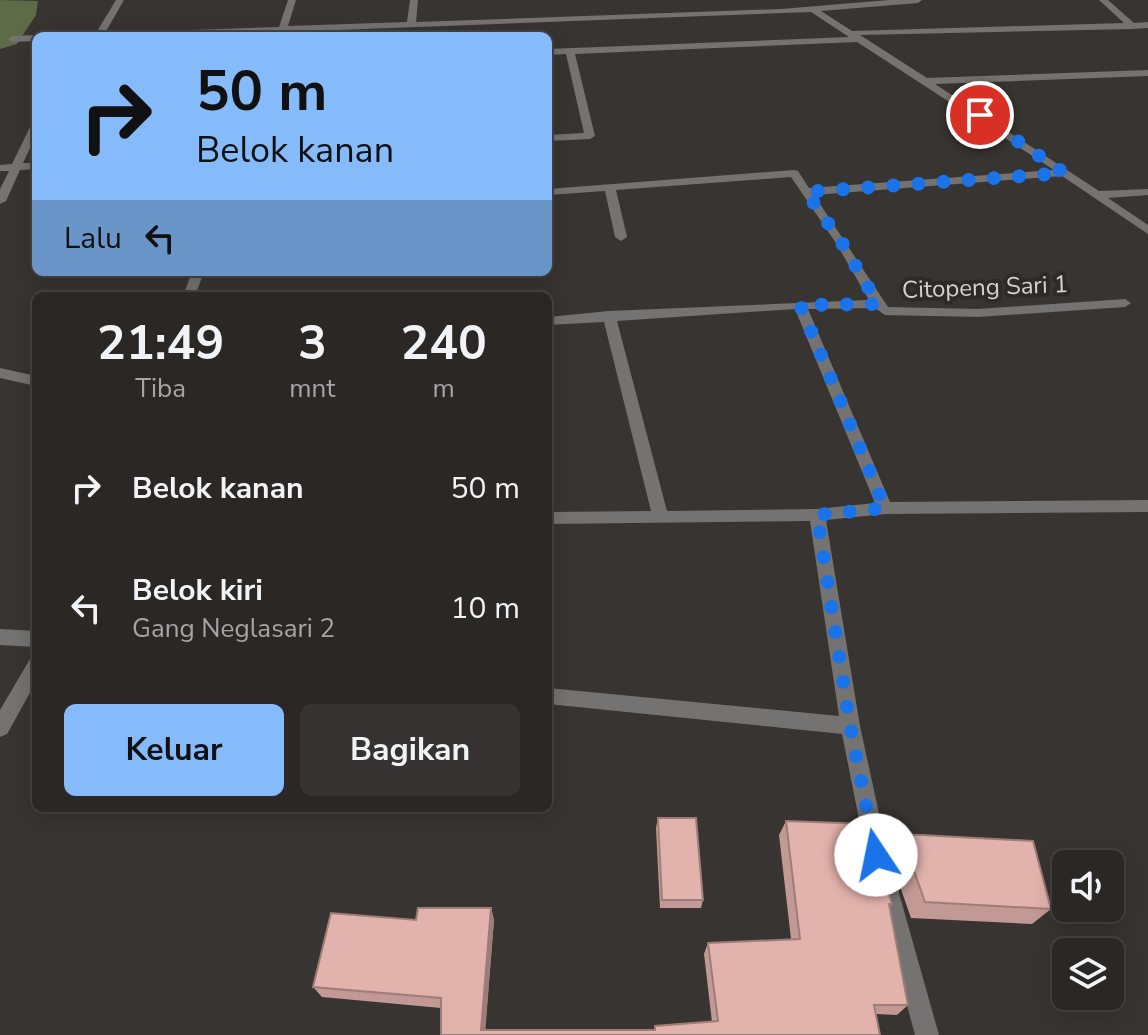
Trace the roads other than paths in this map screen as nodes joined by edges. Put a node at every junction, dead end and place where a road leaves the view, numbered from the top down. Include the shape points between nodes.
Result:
1 (120, 0) edge
2 (292, 0) edge
3 (414, 0) edge
4 (796, 0) edge
5 (894, 0) edge
6 (918, 0) edge
7 (1103, 0) edge
8 (812, 10) junction
9 (1148, 25) edge
10 (411, 26) junction
11 (1132, 26) junction
12 (101, 32) edge
13 (282, 32) edge
14 (314, 32) edge
15 (857, 36) junction
16 (32, 38) edge
17 (13, 39) dead end
18 (570, 51) junction
19 (552, 52) edge
20 (1148, 73) edge
21 (927, 81) junction
22 (32, 132) edge
23 (552, 138) edge
24 (32, 166) edge
25 (16, 167) junction
26 (0, 168) edge
27 (1064, 173) junction
28 (610, 187) junction
29 (552, 192) edge
30 (806, 192) junction
31 (1148, 192) edge
32 (1097, 195) junction
33 (0, 201) edge
34 (1148, 230) edge
35 (621, 237) dead end
36 (1125, 303) dead end
37 (878, 304) junction
38 (800, 305) junction
39 (609, 315) junction
40 (552, 321) edge
41 (0, 373) edge
42 (32, 380) edge
43 (1148, 506) edge
44 (885, 508) junction
45 (817, 515) junction
46 (660, 516) junction
47 (552, 518) edge
48 (0, 637) edge
49 (32, 639) edge
50 (32, 672) edge
51 (552, 696) edge
52 (850, 726) junction
53 (0, 728) edge
54 (927, 1035) edge

1 - 12 street
2 - 13 street
3 - 10 street
4 - 8 street
5 - 6 street
5 - 8 street
7 - 11 street
8 - 10 street
8 - 15 street
9 - 11 street
10 - 14 street
11 - 15 street
15 - 18 street
15 - 21 street
16 - 17 street
18 - 19 street
18 - 23 street via 590,136
20 - 21 street
21 - 27 street
22 - 25 street
24 - 25 street
25 - 26 street
25 - 33 street
27 - 30 street
27 - 32 street
28 - 29 street
28 - 30 street via 794,173
28 - 35 street
30 - 37 street
31 - 32 street
32 - 34 street
36 - 37 street, Citopeng Sari 1 via 978,313 885,311
37 - 38 street, Citopeng Sari 1
38 - 39 street, Citopeng Sari 1
38 - 44 street
39 - 40 street, Citopeng Sari 1
39 - 46 street
41 - 42 street
43 - 44 street
44 - 45 street
45 - 46 street
45 - 52 street
46 - 47 street
48 - 49 street
50 - 53 street
51 - 52 street
52 - 54 street via 876,855

